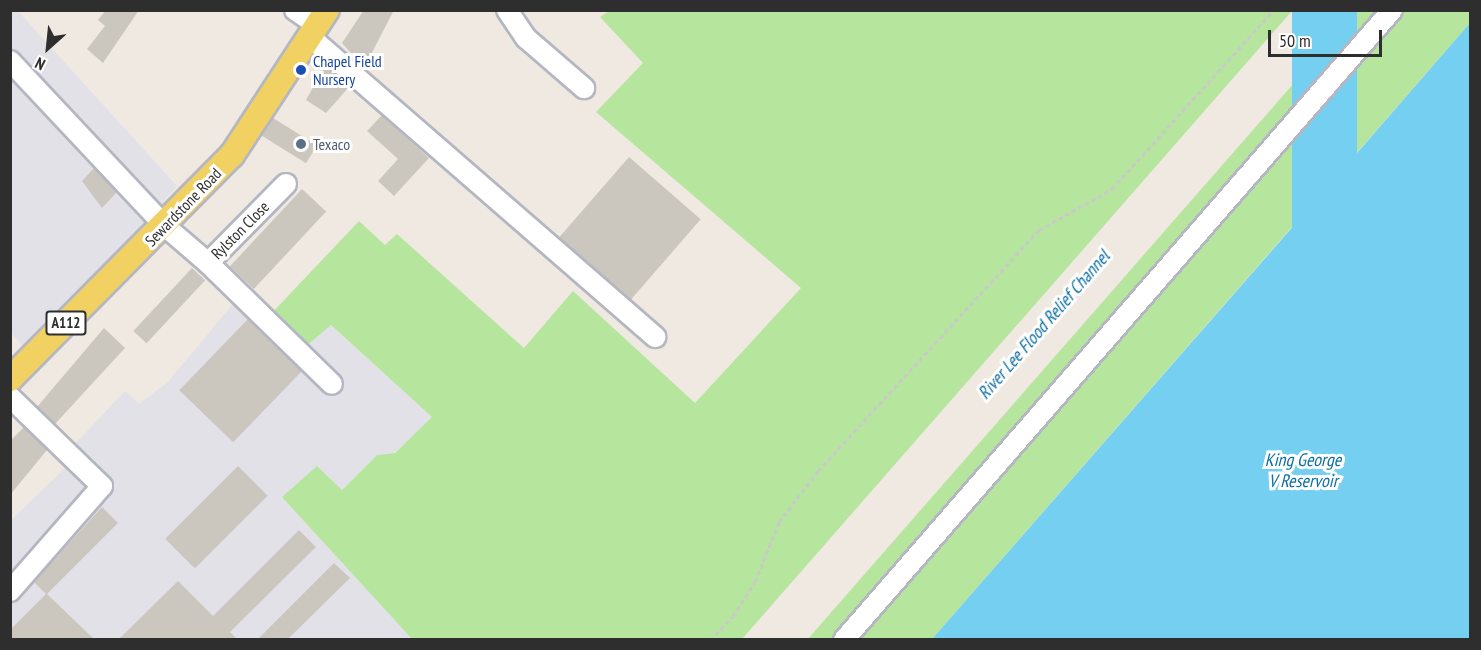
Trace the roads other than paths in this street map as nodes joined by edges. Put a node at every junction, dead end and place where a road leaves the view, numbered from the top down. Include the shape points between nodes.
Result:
1 (295, 10) edge
2 (507, 10) edge
3 (1392, 10) edge
4 (318, 24) edge
5 (10, 61) edge
6 (584, 88) dead end
7 (286, 184) dead end
8 (166, 226) junction
9 (208, 263) junction
10 (656, 337) dead end
11 (10, 380) edge
12 (332, 384) dead end
13 (10, 397) edge
14 (10, 591) edge
15 (844, 639) edge

1 - 4 street
2 - 6 street via 526,38
3 - 15 street
4 - 8 main road, Sewardstone Road / A112 via 232,155
4 - 10 street
5 - 8 street, Rylston Close
7 - 9 street, Rylston Close
8 - 9 street, Rylston Close
8 - 11 main road, Sewardstone Road / A112
9 - 12 street
13 - 14 street via 102,486

